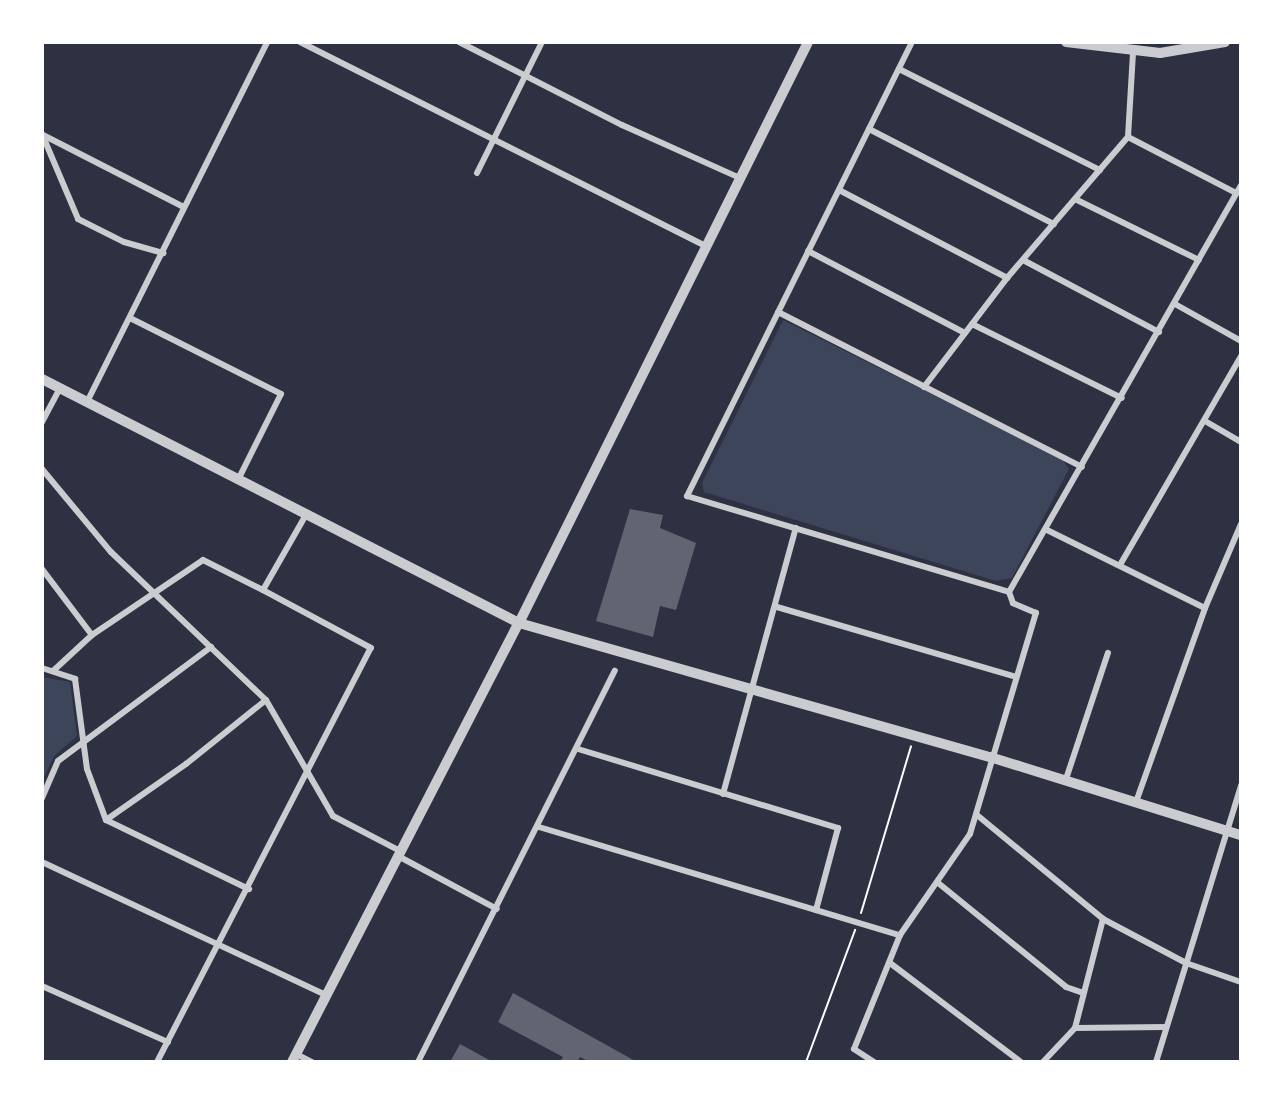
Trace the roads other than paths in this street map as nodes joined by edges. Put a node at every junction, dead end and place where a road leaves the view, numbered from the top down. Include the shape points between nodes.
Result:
1 (267, 42) edge
2 (300, 42) edge
3 (459, 42) edge
4 (542, 42) edge
5 (808, 42) edge
6 (912, 42) edge
7 (1066, 42) edge
8 (1225, 42) edge
9 (1133, 52) junction
10 (899, 69) junction
11 (526, 75) junction
12 (869, 129) junction
13 (42, 134) edge
14 (1128, 138) junction
15 (494, 139) junction
16 (1100, 170) junction
17 (477, 173) dead end
18 (740, 178) junction
19 (1241, 185) edge
20 (839, 190) junction
21 (1236, 193) junction
22 (1075, 199) junction
23 (184, 207) junction
24 (1054, 224) junction
25 (706, 246) junction
26 (808, 251) junction
27 (163, 253) junction
28 (1023, 260) junction
29 (1199, 261) junction
30 (1007, 278) junction
31 (1175, 303) junction
32 (778, 312) junction
33 (130, 318) junction
34 (972, 324) junction
35 (1160, 332) junction
36 (965, 333) junction
37 (1241, 341) edge
38 (1241, 356) edge
39 (42, 379) edge
40 (924, 387) junction
41 (60, 388) junction
42 (1122, 398) junction
43 (87, 402) junction
44 (1205, 421) junction
45 (42, 422) edge
46 (1241, 442) edge
47 (1082, 467) junction
48 (42, 469) edge
49 (239, 478) junction
50 (307, 513) junction
51 (1241, 524) edge
52 (796, 528) junction
53 (1047, 530) junction
54 (1120, 565) junction
55 (42, 569) edge
56 (263, 590) junction
57 (153, 592) junction
58 (1009, 592) junction
59 (777, 607) junction
60 (1205, 608) junction
61 (519, 623) junction
62 (92, 635) junction
63 (211, 647) junction
64 (1108, 652) dead end
65 (42, 668) edge
66 (53, 671) junction
67 (615, 671) dead end
68 (1016, 677) junction
69 (753, 688) junction
70 (266, 700) junction
71 (84, 739) junction
72 (578, 749) junction
73 (990, 757) junction
74 (309, 771) junction
75 (1066, 780) junction
76 (1241, 785) edge
77 (723, 794) junction
78 (42, 798) edge
79 (1136, 802) junction
80 (977, 815) junction
81 (106, 820) junction
82 (539, 827) junction
83 (1225, 831) junction
84 (1241, 835) edge
85 (399, 854) junction
86 (42, 862) edge
87 (937, 882) junction
88 (249, 889) junction
89 (497, 909) junction
90 (816, 910) junction
91 (1103, 919) junction
92 (900, 935) junction
93 (219, 946) junction
94 (890, 963) junction
95 (1186, 963) junction
96 (1241, 982) edge
97 (42, 986) edge
98 (1083, 993) junction
99 (326, 994) junction
100 (1166, 1027) junction
101 (1075, 1028) junction
102 (168, 1042) junction
103 (294, 1058) edge
104 (1157, 1061) edge
105 (157, 1062) edge
106 (312, 1062) edge
107 (418, 1062) edge
108 (874, 1062) edge
109 (1021, 1062) edge
110 (1043, 1062) edge
111 (1166, 1062) edge

1 - 23 street
2 - 15 street
3 - 11 street
4 - 11 street
5 - 18 street
6 - 10 street
7 - 9 street
8 - 9 street via 1160,53
9 - 14 street
10 - 12 street
10 - 16 street
11 - 15 street
11 - 18 street
12 - 20 street
12 - 24 street
13 - 23 street
13 - 27 street via 78,219 124,242
14 - 16 street
14 - 21 street
15 - 17 street
15 - 25 street
16 - 22 street
18 - 25 street
19 - 21 street
20 - 26 street
20 - 30 street
21 - 29 street
22 - 24 street
22 - 29 street
23 - 27 street
24 - 28 street
25 - 61 street
26 - 32 street
26 - 36 street
27 - 33 street
28 - 30 street
28 - 35 street
29 - 31 street
30 - 34 street
31 - 35 street
31 - 37 street
32 - 40 street
32 - 52 street via 687,496
33 - 43 street
33 - 49 street via 281,394
34 - 36 street
34 - 42 street
35 - 42 street
36 - 40 street
38 - 44 street
39 - 41 street
40 - 47 street
41 - 43 street
41 - 45 street
42 - 47 street
43 - 49 street
44 - 46 street
44 - 54 street
47 - 53 street
48 - 57 street via 111,552
49 - 50 street
50 - 56 street
50 - 61 street
51 - 60 street
52 - 58 street
52 - 59 street
53 - 54 street
53 - 58 street
54 - 60 street
55 - 62 street
56 - 57 street via 203,560
56 - 74 street via 371,648
57 - 62 street
57 - 63 street
58 - 68 street via 1013,603 1036,613
59 - 68 street
59 - 69 street
60 - 79 street
61 - 69 street
61 - 85 street
62 - 66 street
63 - 70 street
63 - 71 street
64 - 75 street
65 - 66 street
66 - 71 street via 75,679
67 - 72 street
68 - 73 street
69 - 73 street
69 - 77 street
70 - 74 street
70 - 81 street via 186,764
71 - 78 street via 58,761
71 - 81 street via 87,769
72 - 77 street
72 - 82 street
73 - 75 street
73 - 80 street
74 - 85 street via 333,816
74 - 88 street
75 - 79 street
76 - 83 street
77 - 90 street via 838,828
79 - 83 street
80 - 87 street via 970,834
80 - 91 street
81 - 88 street
82 - 89 street
82 - 90 street
83 - 84 street
83 - 95 street
85 - 89 street
85 - 99 street
86 - 93 street
87 - 92 street
87 - 98 street via 1066,987
88 - 93 street
89 - 107 street
90 - 92 street
91 - 95 street
91 - 98 street
92 - 94 street
93 - 99 street
93 - 102 street
94 - 108 street via 854,1049
94 - 109 street
95 - 96 street
95 - 100 street
97 - 102 street
98 - 101 street
99 - 103 street
100 - 101 street
100 - 104 street
101 - 110 street
102 - 105 street
103 - 106 street
104 - 111 street

